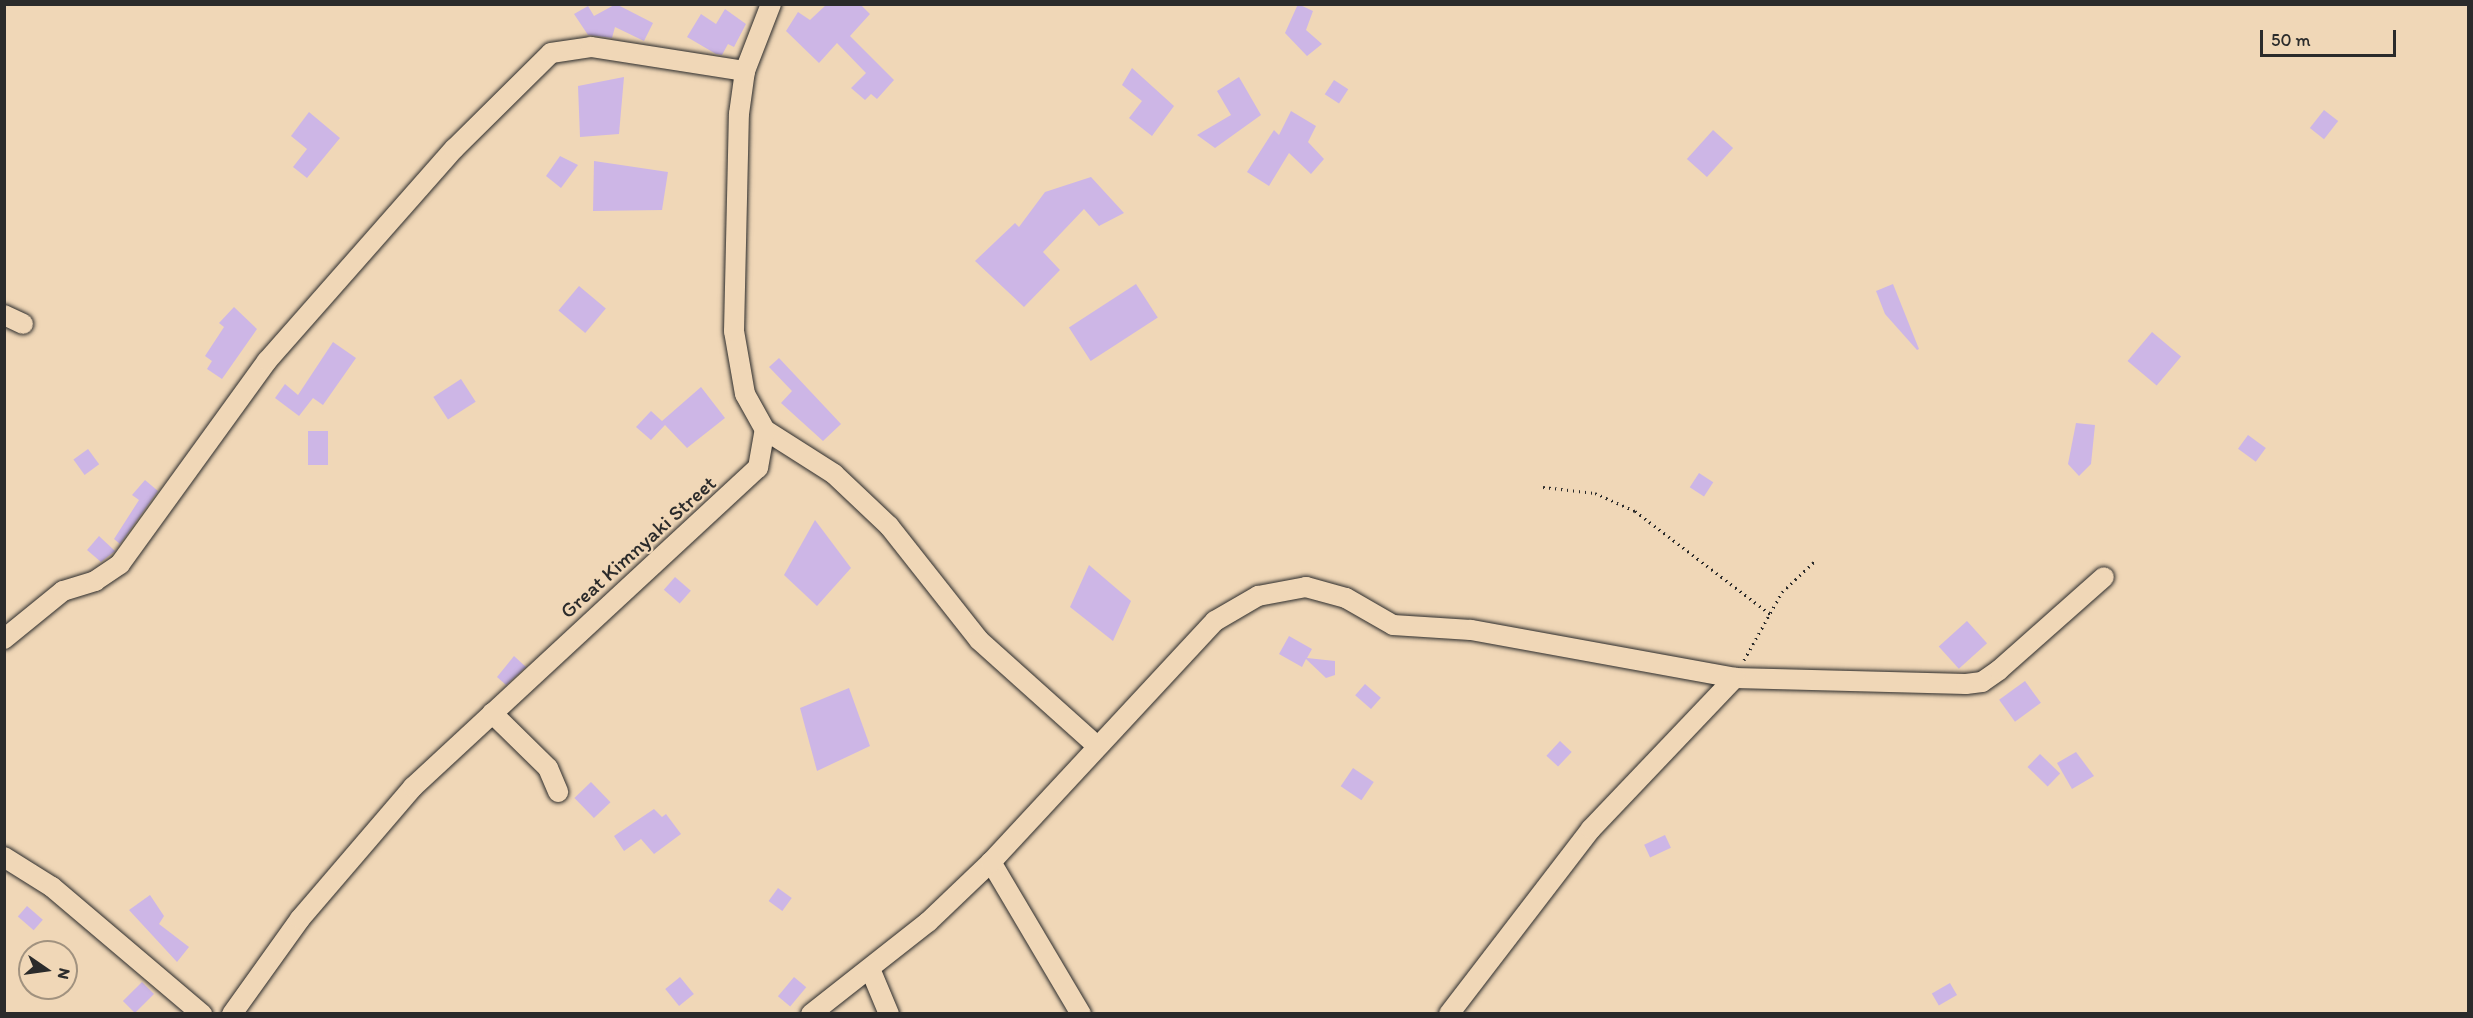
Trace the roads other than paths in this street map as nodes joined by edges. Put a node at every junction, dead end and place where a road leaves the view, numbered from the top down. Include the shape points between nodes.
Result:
1 (771, 4) edge
2 (746, 70) junction
3 (4, 315) edge
4 (23, 324) dead end
5 (765, 430) junction
6 (2104, 577) dead end
7 (4, 639) edge
8 (1735, 678) junction
9 (492, 713) junction
10 (1095, 744) junction
11 (558, 792) dead end
12 (4, 857) edge
13 (991, 862) junction
14 (871, 971) junction
15 (202, 1014) edge
16 (232, 1014) edge
17 (811, 1014) edge
18 (890, 1014) edge
19 (1081, 1014) edge
20 (1449, 1014) edge

1 - 2 street
2 - 5 street via 739,114 734,331 746,394
2 - 7 street via 591,47 551,53 454,150 319,300 231,406 120,564 95,581 63,591
3 - 4 street
5 - 9 street, Great Kimnyaki Street via 763,458 750,478
5 - 10 street via 834,474 889,526 979,640
6 - 8 street via 1982,682
8 - 10 street via 1471,630 1407,628 1325,591 1287,588 1258,596 1215,621
8 - 20 street via 1591,829
9 - 11 street via 543,761
9 - 16 street, Great Kimnyaki Street via 413,787 362,846 300,919
10 - 13 street
12 - 15 street via 52,887
13 - 14 street
13 - 19 street
14 - 17 street
14 - 18 street

